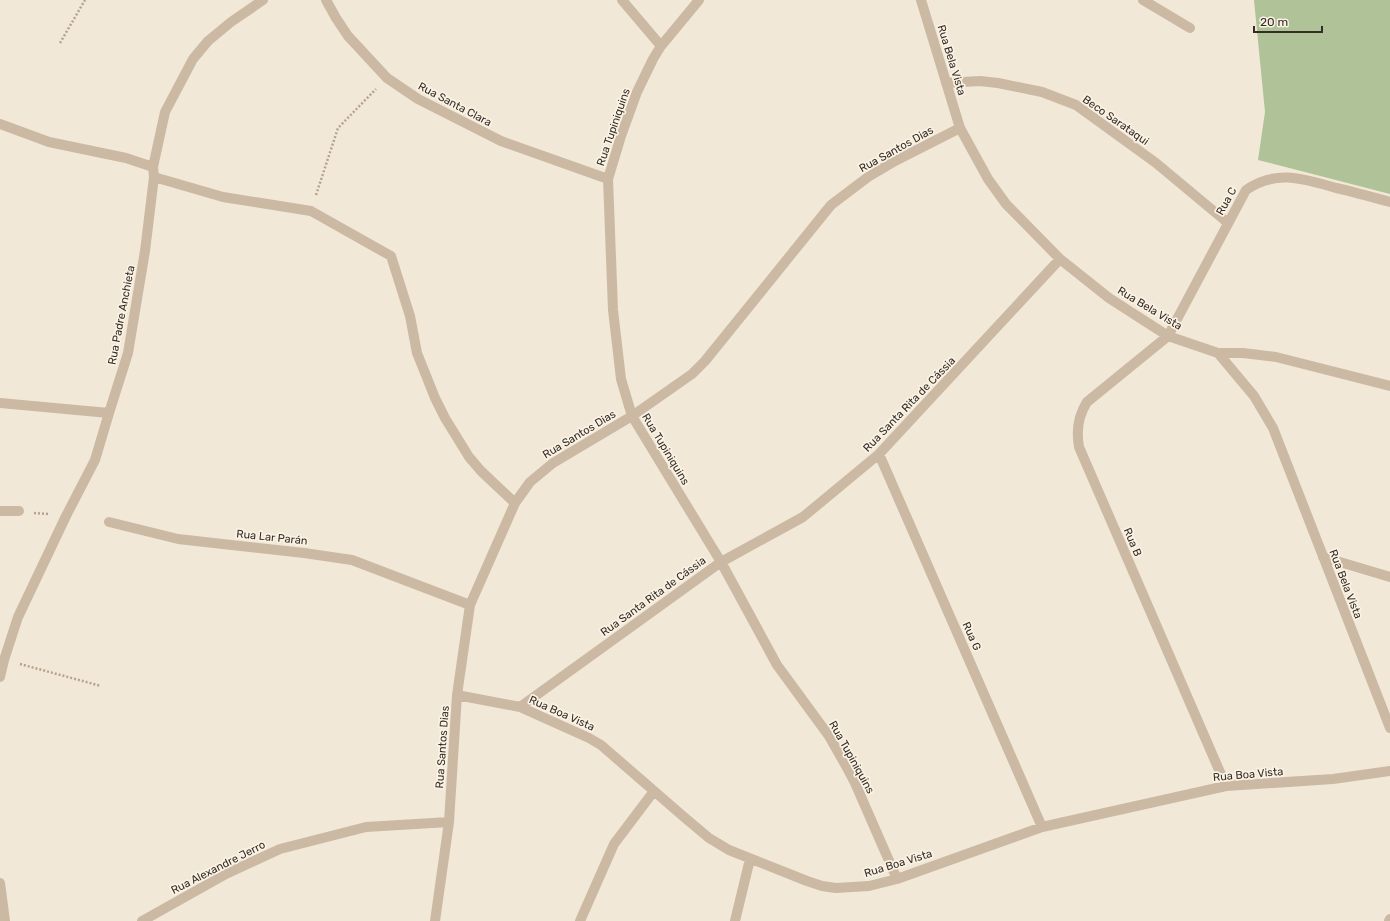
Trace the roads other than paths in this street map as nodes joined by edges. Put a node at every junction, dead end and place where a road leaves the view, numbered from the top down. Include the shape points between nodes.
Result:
1 (263, 0) edge
2 (326, 0) edge
3 (622, 0) edge
4 (699, 0) edge
5 (921, 0) edge
6 (1143, 0) edge
7 (1190, 28) dead end
8 (661, 46) junction
9 (946, 83) junction
10 (0, 124) edge
11 (960, 128) junction
12 (153, 172) junction
13 (608, 179) junction
14 (1390, 202) edge
15 (1228, 223) junction
16 (1060, 259) junction
17 (1168, 336) junction
18 (1218, 354) junction
19 (1390, 386) edge
20 (0, 403) edge
21 (109, 413) junction
22 (632, 416) junction
23 (879, 454) junction
24 (515, 503) junction
25 (0, 510) edge
26 (20, 511) road end
27 (109, 522) dead end
28 (1323, 558) junction
29 (721, 562) junction
30 (1390, 577) edge
31 (470, 605) junction
32 (0, 677) edge
33 (457, 695) junction
34 (520, 707) junction
35 (1390, 728) edge
36 (1390, 771) edge
37 (1226, 786) junction
38 (654, 791) junction
39 (449, 822) junction
40 (1042, 827) junction
41 (750, 859) junction
42 (897, 879) junction
43 (0, 883) edge
44 (5, 921) edge
45 (142, 921) edge
46 (435, 921) edge
47 (580, 921) edge
48 (735, 921) edge

1 - 12 street, Rua Padre Anchieta via 208,41 193,59 164,112
2 - 13 street, Rua Santa Clara via 348,36 387,78 429,105 501,141
3 - 8 street
4 - 8 street, Rua Tupiniquins
5 - 9 street, Rua Bela Vista
6 - 7 street
8 - 13 street, Rua Tupiniquins via 637,92
9 - 11 street, Rua Bela Vista
9 - 15 street, Beco Sarataqui via 980,81 998,84 1042,92 1076,105 1156,163
10 - 12 street via 49,142 126,158
11 - 16 street, Rua Bela Vista via 988,179 1006,204
11 - 22 street, Rua Santos Dias via 868,177 831,205 706,361 692,374
12 - 21 street, Rua Padre Anchieta via 145,251 128,353
12 - 24 street via 223,197 311,211 391,256 410,316 417,353 434,398 469,457
13 - 22 street, Rua Tupiniquins via 613,310 621,379
14 - 15 street, Rua C via 1303,179 1274,178 1259,182 1246,190
15 - 17 street, Rua C
16 - 17 street, Rua Bela Vista via 1109,298
16 - 23 street, Rua Santa Rita de Cássia
17 - 18 street, Rua Bela Vista
17 - 37 street, Rua B via 1087,402 1079,417 1077,437 1079,447
18 - 19 street via 1268,356
18 - 28 street, Rua Bela Vista via 1254,396 1273,428
20 - 21 street
21 - 32 street, Rua Padre Anchieta via 94,460 18,617
22 - 24 street, Rua Santos Dias via 553,463 530,482
22 - 29 street, Rua Tupiniquins
23 - 29 street, Rua Santa Rita de Cássia via 803,517
23 - 40 street, Rua G
24 - 31 street, Rua Santos Dias
25 - 26 street
27 - 31 street, Rua Lar Parán via 178,539 304,552 352,560
28 - 30 street
28 - 35 street, Rua Bela Vista
29 - 34 street, Rua Santa Rita de Cássia
29 - 42 street, Rua Tupiniquins via 777,665 829,736 846,766
31 - 33 street, Rua Santos Dias
33 - 34 street, Rua Boa Vista
33 - 39 street, Rua Santos Dias
34 - 38 street, Rua Boa Vista via 601,745
36 - 37 street, Rua Boa Vista via 1333,779
37 - 40 street, Rua Boa Vista
38 - 41 street, Rua Boa Vista via 708,838
38 - 47 street via 614,844
39 - 45 street, Rua Alexandre Jerro via 366,827 280,849 226,874
39 - 46 street, Rua Santos Dias
40 - 42 street, Rua Boa Vista
41 - 42 street, Rua Boa Vista via 807,882 836,888 869,886
41 - 48 street
43 - 44 street

